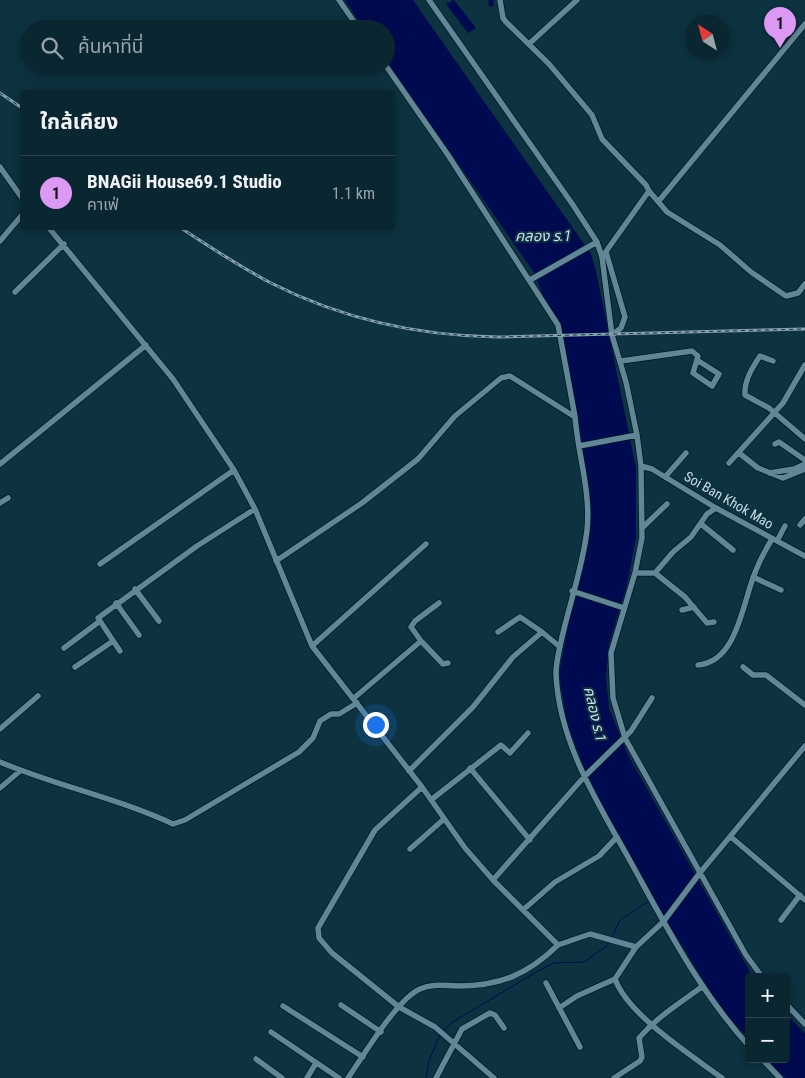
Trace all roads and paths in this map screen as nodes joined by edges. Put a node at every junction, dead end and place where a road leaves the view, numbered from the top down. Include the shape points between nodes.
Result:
1 (339, 0) edge
2 (429, 0) edge
3 (500, 0) edge
4 (577, 0) edge
5 (353, 20) edge
6 (805, 24) edge
7 (530, 44) junction
8 (392, 75) edge
9 (1, 170) edge
10 (649, 191) junction
11 (20, 195) edge
12 (658, 202) junction
13 (20, 217) edge
14 (51, 230) edge
15 (0, 241) edge
16 (596, 242) junction
17 (64, 244) junction
18 (604, 255) junction
19 (530, 280) junction
20 (805, 284) edge
21 (15, 292) dead end
22 (612, 335) junction
23 (146, 345) junction
24 (697, 360) junction
25 (622, 361) junction
26 (773, 361) dead end
27 (804, 369) edge
28 (774, 413) junction
29 (575, 417) junction
30 (635, 435) junction
31 (805, 439) edge
32 (775, 444) dead end
33 (581, 446) junction
34 (686, 453) dead end
35 (738, 453) junction
36 (805, 460) edge
37 (729, 463) dead end
38 (0, 464) edge
39 (805, 464) edge
40 (641, 466) junction
41 (805, 469) edge
42 (234, 470) junction
43 (767, 473) junction
44 (665, 477) junction
45 (8, 498) dead end
46 (0, 504) edge
47 (667, 504) dead end
48 (716, 508) junction
49 (255, 509) junction
50 (805, 519) edge
51 (701, 524) junction
52 (800, 525) dead end
53 (785, 526) dead end
54 (642, 528) junction
55 (774, 540) junction
56 (426, 544) dead end
57 (734, 550) dead end
58 (805, 556) edge
59 (276, 561) junction
60 (100, 564) dead end
61 (636, 573) junction
62 (655, 573) junction
63 (753, 577) junction
64 (135, 589) junction
65 (673, 589) junction
66 (781, 590) dead end
67 (572, 591) junction
68 (670, 595) dead end
69 (116, 603) junction
70 (439, 603) dead end
71 (694, 607) junction
72 (624, 608) junction
73 (682, 610) dead end
74 (100, 621) junction
75 (158, 621) dead end
76 (714, 622) dead end
77 (498, 632) dead end
78 (542, 632) junction
79 (139, 635) dead end
80 (113, 641) junction
81 (421, 641) junction
82 (312, 646) junction
83 (560, 647) junction
84 (64, 648) dead end
85 (120, 651) dead end
86 (448, 663) dead end
87 (698, 665) dead end
88 (743, 667) dead end
89 (75, 668) dead end
90 (38, 696) dead end
91 (652, 698) dead end
92 (355, 701) junction
93 (805, 705) edge
94 (0, 729) edge
95 (528, 733) dead end
96 (625, 738) junction
97 (805, 746) edge
98 (0, 762) edge
99 (470, 768) junction
100 (20, 770) junction
101 (409, 771) junction
102 (584, 777) junction
103 (422, 787) junction
104 (0, 788) edge
105 (432, 800) junction
106 (444, 819) junction
107 (617, 837) junction
108 (731, 837) junction
109 (530, 840) junction
110 (410, 849) dead end
111 (699, 874) junction
112 (493, 880) junction
113 (802, 898) edge
114 (523, 910) junction
115 (781, 920) dead end
116 (663, 922) junction
117 (558, 945) junction
118 (636, 947) junction
119 (759, 973) edge
120 (615, 979) junction
121 (546, 983) dead end
122 (703, 986) junction
123 (341, 1005) dead end
124 (283, 1006) dead end
125 (399, 1006) junction
126 (559, 1008) junction
127 (790, 1008) edge
128 (652, 1023) junction
129 (805, 1024) edge
130 (504, 1028) dead end
131 (270, 1032) dead end
132 (381, 1032) junction
133 (745, 1041) edge
134 (454, 1043) junction
135 (580, 1047) dead end
136 (363, 1057) junction
137 (256, 1059) dead end
138 (316, 1063) junction
139 (766, 1063) edge
140 (282, 1078) edge
141 (306, 1078) edge
142 (339, 1078) edge
143 (348, 1078) edge
144 (436, 1078) edge
145 (494, 1078) edge
146 (614, 1078) edge
147 (722, 1078) edge
148 (780, 1078) edge

1 - 5 street
2 - 16 street
3 - 7 street via 503,18
4 - 7 street
6 - 12 street
7 - 10 street via 592,115 602,139
8 - 19 street
9 - 11 street
10 - 12 street
10 - 18 street
12 - 20 street via 667,212 713,240 750,272 786,296 798,294
13 - 15 street
14 - 17 street
16 - 18 street
16 - 19 street
17 - 21 street
17 - 23 street
18 - 22 street
18 - 22 street via 625,317 621,328
19 - 29 street via 558,325
22 - 25 street
23 - 38 street
23 - 42 street via 173,379
24 - 24 street via 719,374 712,385 693,373
24 - 25 street via 697,354 690,351
25 - 30 street
26 - 28 street via 760,356 744,387 745,395
27 - 28 street
28 - 31 street
28 - 35 street
29 - 33 street
29 - 59 street via 510,376 501,378 455,416 418,459 362,503
30 - 33 street
30 - 40 street
32 - 36 street via 779,442
33 - 67 street via 587,528
34 - 44 street
35 - 37 street
35 - 43 street
39 - 43 street
40 - 44 street, Soi Ban Khok Mao
40 - 54 street
41 - 43 street via 783,478
42 - 49 street
42 - 60 street
44 - 48 street, Soi Ban Khok Mao
45 - 46 street
47 - 54 street
48 - 51 street
48 - 55 street, Soi Ban Khok Mao
49 - 59 street
49 - 64 street
50 - 52 street
51 - 57 street
51 - 62 street
53 - 55 street
54 - 61 street
55 - 58 street, Soi Ban Khok Mao
55 - 63 street
56 - 82 street
59 - 82 street
61 - 62 street
61 - 72 street
62 - 65 street
63 - 66 street
63 - 87 street via 728,646 709,664
64 - 69 street
64 - 75 street
65 - 68 street
65 - 71 street
67 - 72 street
67 - 83 street
69 - 74 street via 98,618
69 - 79 street
70 - 81 street via 411,624
71 - 73 street
71 - 76 street via 707,623
72 - 96 street via 611,653 613,698
74 - 80 street
74 - 84 street
77 - 78 street via 520,617
78 - 83 street
78 - 101 street via 513,657 473,707
80 - 85 street
80 - 89 street
81 - 86 street via 442,664
81 - 92 street
82 - 92 street
83 - 102 street via 556,673 565,724
88 - 93 street via 753,675 766,675
90 - 94 street
91 - 96 street
92 - 100 street via 339,714 330,714 320,721 307,746 284,762 173,824 136,807
92 - 101 street
95 - 99 street via 510,754 501,745
96 - 102 street
96 - 111 street
97 - 108 street
98 - 100 street
99 - 105 street
99 - 109 street
100 - 104 street
101 - 103 street
102 - 107 street
102 - 109 street
103 - 105 street
103 - 125 street via 375,830 318,928 319,938 332,953
105 - 106 street
106 - 110 street
106 - 112 street
107 - 114 street via 599,856 555,882
107 - 116 street
108 - 111 street
108 - 113 street
109 - 112 street
111 - 116 street
111 - 119 street
112 - 114 street
113 - 115 street
114 - 117 street
116 - 118 street
116 - 122 street
117 - 118 street via 590,934
117 - 125 street via 538,964 515,976 495,983 430,985 418,990
118 - 120 street
120 - 126 street
120 - 128 street via 629,1000
121 - 126 street
122 - 128 street
122 - 133 street
123 - 132 street
124 - 136 street
125 - 132 street
125 - 134 street via 435,1027
126 - 135 street
127 - 129 street
128 - 146 street via 639,1038 640,1061
128 - 147 street via 676,1046
130 - 134 street via 495,1014 490,1013 462,1030
131 - 138 street
132 - 136 street
134 - 144 street
134 - 145 street
136 - 143 street
137 - 140 street
138 - 141 street
138 - 142 street
139 - 148 street

